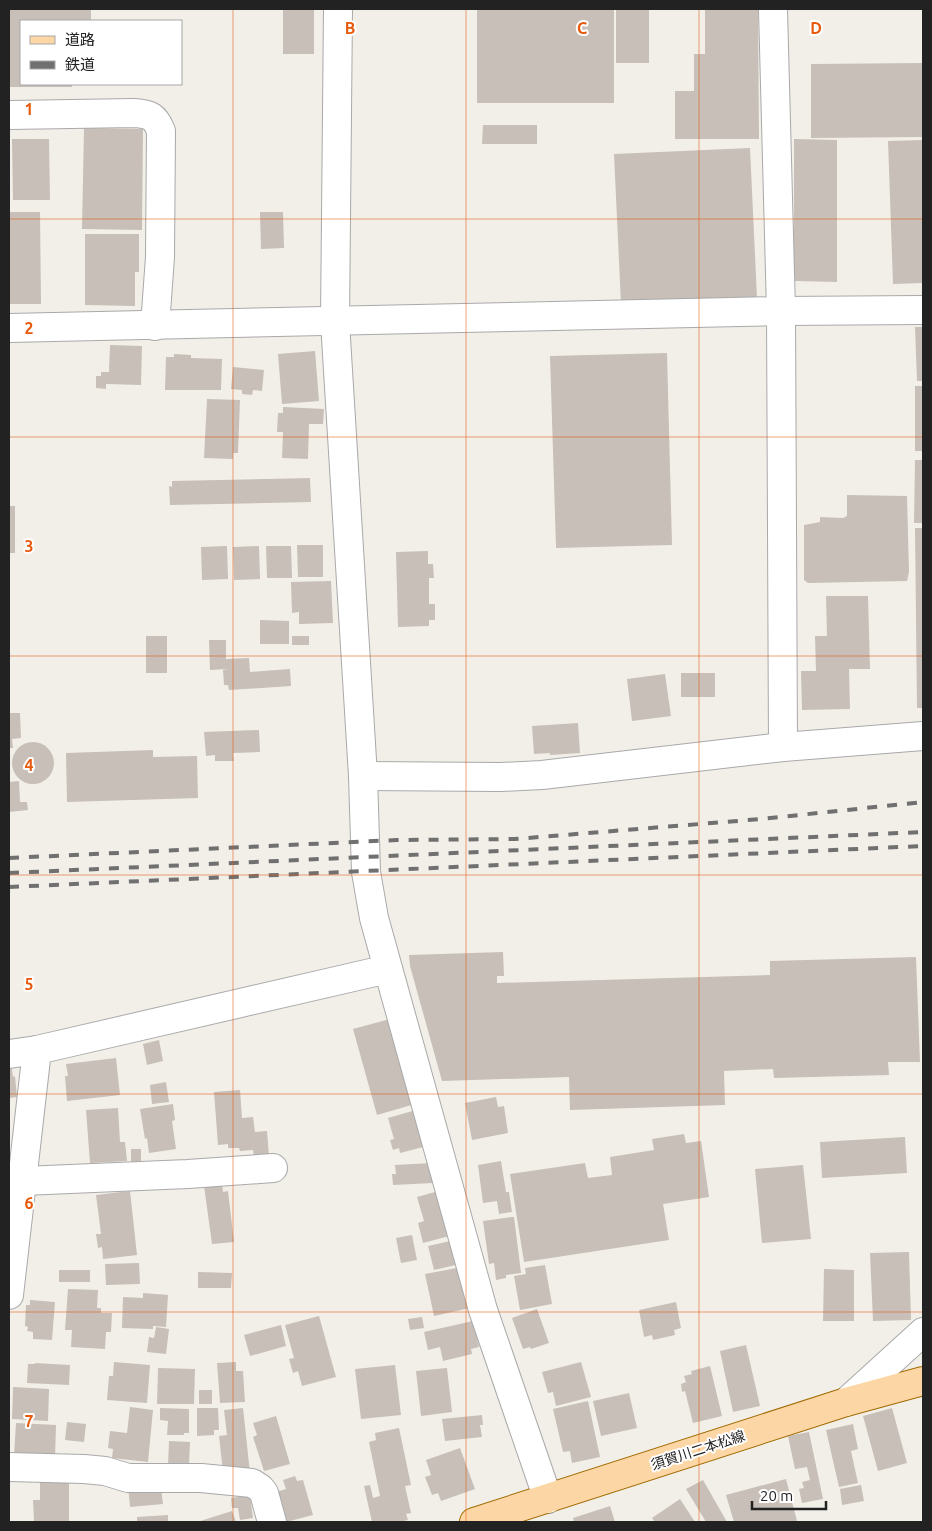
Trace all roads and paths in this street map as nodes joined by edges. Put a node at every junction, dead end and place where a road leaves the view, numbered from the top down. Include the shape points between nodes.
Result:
1 (338, 9) edge
2 (773, 9) edge
3 (9, 115) edge
4 (923, 310) edge
5 (780, 312) junction
6 (335, 322) junction
7 (155, 326) junction
8 (9, 328) edge
9 (923, 736) edge
10 (783, 747) junction
11 (363, 776) junction
12 (388, 969) junction
13 (37, 1050) junction
14 (9, 1054) edge
15 (273, 1168) dead end
16 (22, 1181) junction
17 (10, 1269) edge
18 (9, 1296) edge
19 (923, 1332) edge
20 (923, 1381) edge
21 (846, 1402) junction
22 (9, 1467) edge
23 (548, 1499) junction
24 (272, 1522) edge
25 (474, 1522) edge

1 - 6 street
2 - 5 street
3 - 7 street via 134,113 152,117 158,122 162,131 160,257
4 - 5 street
5 - 6 street
5 - 10 street
6 - 7 street
6 - 11 street
7 - 8 street
9 - 10 street
10 - 11 street via 542,775
11 - 12 street via 366,872
12 - 13 street
12 - 23 street via 483,1310
13 - 14 street
13 - 16 street
15 - 16 street
16 - 17 street
17 - 18 street
19 - 21 street
20 - 21 main road, 須賀川二本松線
21 - 23 main road, 須賀川二本松線
22 - 24 street via 84,1468 128,1478 201,1478 252,1483 264,1494
23 - 25 main road, 須賀川二本松線

